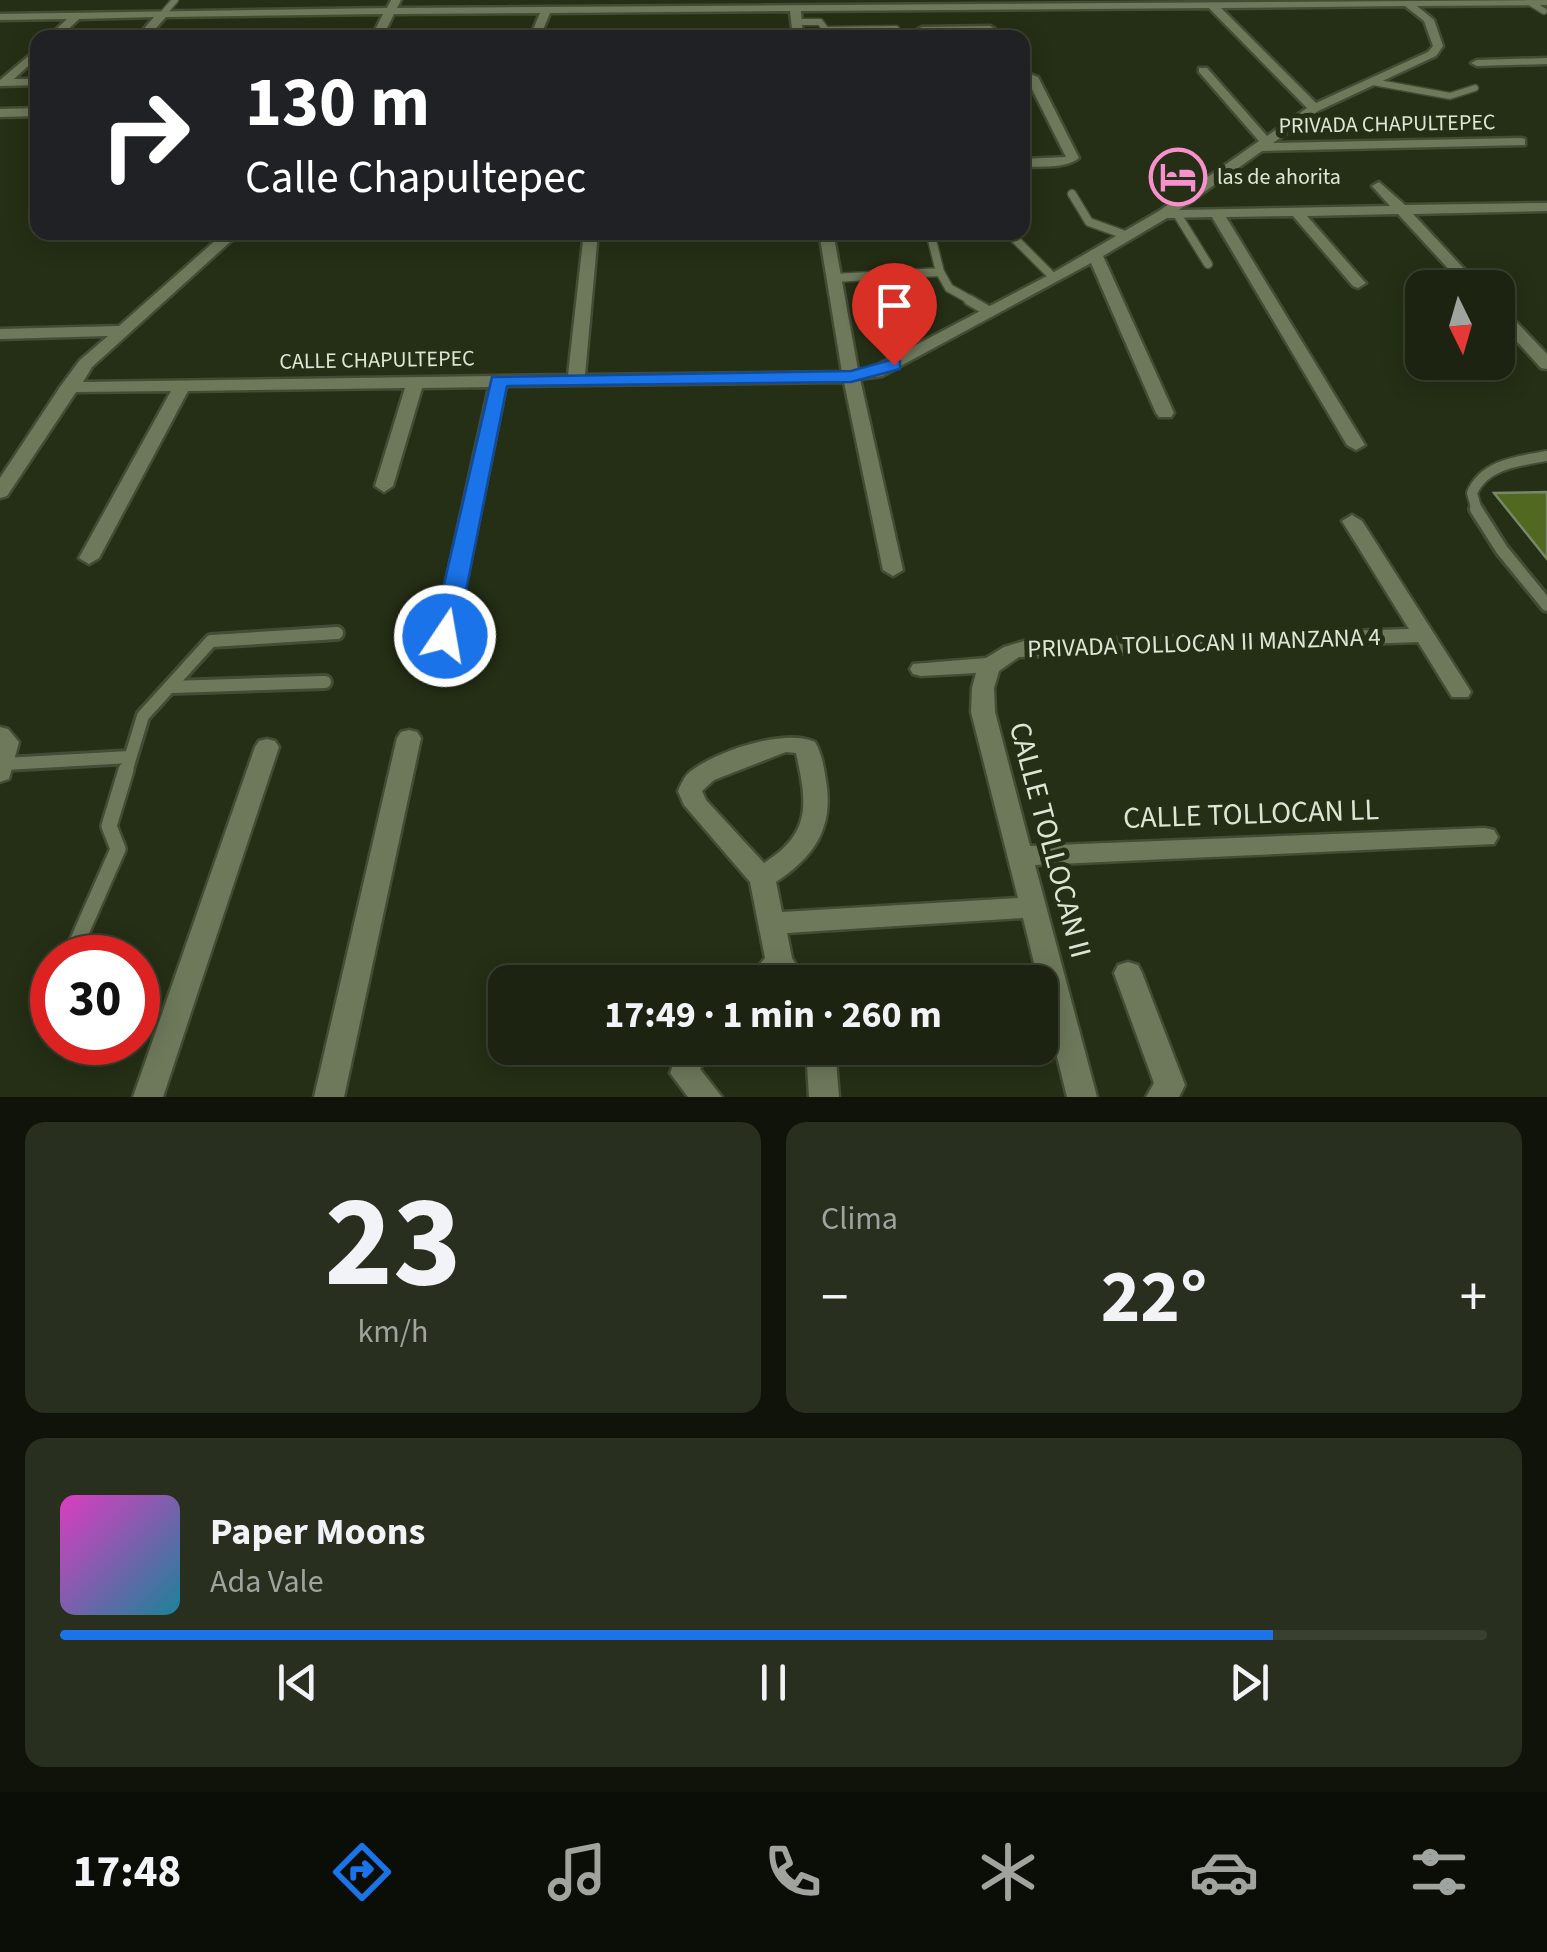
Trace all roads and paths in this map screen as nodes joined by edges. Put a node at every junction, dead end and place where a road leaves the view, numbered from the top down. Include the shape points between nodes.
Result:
1 (174, 0) edge
2 (266, 0) edge
3 (766, 0) edge
4 (1404, 2) edge
5 (1528, 2) edge
6 (883, 3) edge
7 (1210, 3) edge
8 (1080, 4) edge
9 (394, 5) edge
10 (752, 6) junction
11 (795, 6) junction
12 (980, 6) junction
13 (1546, 6) edge
14 (546, 8) junction
15 (258, 12) junction
16 (163, 14) junction
17 (76, 16) junction
18 (0, 17) edge
19 (797, 22) junction
20 (896, 29) dead end
21 (61, 30) edge
22 (148, 30) edge
23 (381, 30) edge
24 (537, 30) edge
25 (798, 30) edge
26 (991, 30) edge
27 (30, 58) edge
28 (1546, 60) edge
29 (1476, 62) dead end
30 (1203, 70) dead end
31 (1030, 76) edge
32 (30, 82) edge
33 (1373, 82) junction
34 (2, 83) edge
35 (1475, 88) dead end
36 (1314, 108) junction
37 (30, 112) edge
38 (0, 113) edge
39 (1521, 142) dead end
40 (1259, 143) junction
41 (1030, 162) edge
42 (1380, 186) dead end
43 (1072, 194) dead end
44 (1401, 210) junction
45 (1544, 210) edge
46 (1297, 212) junction
47 (1170, 214) junction
48 (1217, 214) junction
49 (1128, 236) junction
50 (225, 240) edge
51 (590, 240) edge
52 (827, 240) edge
53 (932, 240) edge
54 (1016, 240) edge
55 (1094, 255) junction
56 (1208, 264) dead end
57 (1457, 270) edge
58 (940, 272) junction
59 (834, 278) junction
60 (1054, 278) junction
61 (1358, 283) dead end
62 (990, 312) junction
63 (120, 330) junction
64 (1515, 330) edge
65 (0, 334) edge
66 (1547, 364) edge
67 (851, 376) junction
68 (576, 379) junction
69 (499, 381) junction
70 (415, 382) junction
71 (182, 386) junction
72 (69, 387) junction
73 (1165, 412) dead end
74 (1356, 445) dead end
75 (1547, 456) edge
76 (384, 486) dead end
77 (0, 492) edge
78 (1352, 521) dead end
79 (89, 558) dead end
80 (893, 570) dead end
81 (1547, 605) edge
82 (338, 633) dead end
83 (1424, 636) junction
84 (988, 665) junction
85 (920, 669) dead end
86 (437, 672) dead end
87 (325, 682) dead end
88 (172, 687) junction
89 (1460, 692) dead end
90 (0, 735) edge
91 (409, 738) dead end
92 (267, 747) dead end
93 (130, 757) junction
94 (2, 768) edge
95 (1485, 837) dead end
96 (1020, 856) junction
97 (762, 878) junction
98 (1035, 907) junction
99 (774, 923) junction
100 (80, 935) edge
101 (784, 965) edge
102 (1128, 973) dead end
103 (686, 1065) edge
104 (821, 1065) edge
105 (148, 1097) edge
106 (329, 1097) edge
107 (708, 1097) edge
108 (824, 1097) edge
109 (1082, 1097) edge
110 (1161, 1097) edge

1 - 16 lane
2 - 15 street
3 - 10 street
4 - 5 street
4 - 7 street
4 - 33 street, CALLE CHAPULTEPEC via 1432,24 1437,50
5 - 13 street
6 - 11 street
6 - 12 street
7 - 8 street
7 - 36 street
8 - 12 street
9 - 14 street
9 - 15 street
9 - 23 street
10 - 11 street
10 - 14 street
11 - 19 street
12 - 26 street
14 - 24 street
15 - 16 street
16 - 17 street
16 - 22 street
17 - 18 street
17 - 21 street
19 - 20 lane via 820,22 826,30
19 - 25 street
27 - 34 street
28 - 29 street
30 - 40 street
31 - 41 street via 1073,159
32 - 34 street
33 - 35 lane via 1446,96
33 - 36 street, CALLE CHAPULTEPEC
36 - 40 street, CALLE CHAPULTEPEC
37 - 38 street
39 - 40 street, PRIVADA CHAPULTEPEC
40 - 47 street, CALLE CHAPULTEPEC
42 - 44 street
43 - 49 lane via 1089,222
44 - 45 street
44 - 46 street
44 - 57 street
46 - 48 street
46 - 61 street
47 - 48 street
47 - 49 street, CALLE CHAPULTEPEC
47 - 56 lane
48 - 74 street
49 - 55 street, CALLE CHAPULTEPEC
50 - 63 street
51 - 68 street
52 - 59 street
53 - 58 lane
54 - 60 lane
55 - 60 street, CALLE CHAPULTEPEC
55 - 73 street
58 - 59 lane
58 - 62 lane via 949,288
59 - 67 street
60 - 62 street, CALLE CHAPULTEPEC
62 - 67 street, CALLE CHAPULTEPEC via 894,365
63 - 65 street
63 - 72 street
64 - 66 street
67 - 68 street, CALLE CHAPULTEPEC
67 - 80 street
68 - 69 street, CALLE CHAPULTEPEC
69 - 70 street, CALLE CHAPULTEPEC
69 - 86 street
70 - 71 street, CALLE CHAPULTEPEC
70 - 76 street
71 - 72 street, CALLE CHAPULTEPEC
71 - 79 street
72 - 77 street
75 - 81 lane via 1490,472 1471,498
78 - 83 street
82 - 88 lane via 216,640
83 - 84 street, PRIVADA TOLLOCAN II MANZANA 4 via 1024,648
83 - 89 street
84 - 85 street
84 - 96 street, CALLE TOLLOCAN II via 983,712
87 - 88 lane
88 - 93 lane via 143,716
90 - 94 street via 8,742
91 - 106 street
92 - 105 street
93 - 94 lane
93 - 100 lane via 108,826 118,849
95 - 96 street, CALLE TOLLOCAN LL
96 - 98 street, CALLE TOLLOCAN II
97 - 97 street via 801,851 818,819 807,748 798,742 705,774 690,791
97 - 99 street
98 - 99 street
98 - 109 street, CALLE TOLLOCAN II
99 - 101 street
102 - 110 street via 1170,1085
103 - 107 street via 685,1073
104 - 108 street

